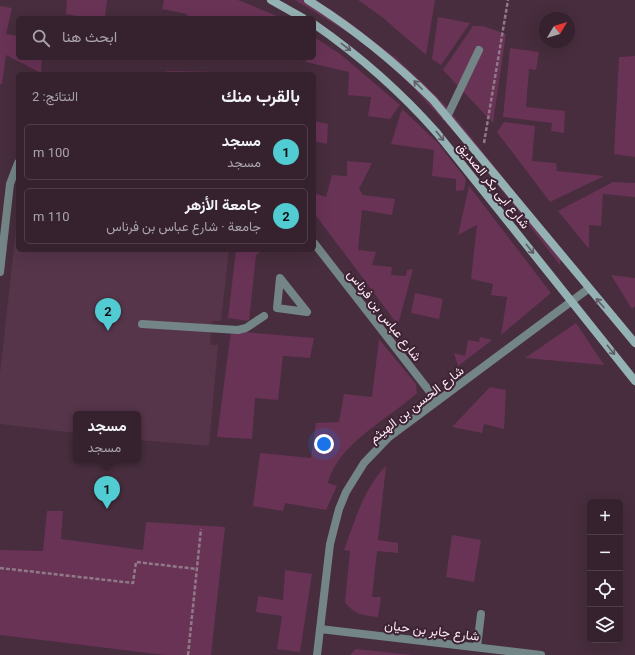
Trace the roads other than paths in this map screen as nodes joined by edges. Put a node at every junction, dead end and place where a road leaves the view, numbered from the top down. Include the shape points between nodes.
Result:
1 (271, 0) edge
2 (308, 0) edge
3 (299, 16) edge
4 (316, 25) edge
5 (479, 50) dead end
6 (447, 117) junction
7 (16, 168) edge
8 (316, 246) edge
9 (0, 272) edge
10 (588, 289) junction
11 (572, 301) junction
12 (307, 312) joint
13 (264, 316) dead end
14 (142, 324) dead end
15 (635, 343) edge
16 (635, 380) edge
17 (437, 401) junction
18 (481, 614) dead end
19 (320, 629) junction
20 (478, 647) junction
21 (317, 655) edge
22 (541, 655) edge

1 - 3 main road
6 -> 2 main road, شارع ابى بكر الصديق via 409,76 378,49
4 -> 11 main road, شارع ابى بكر الصديق via 367,63 415,108
5 - 6 street
6 - 10 main road, شارع ابى بكر الصديق
7 - 9 street via 10,184
8 - 17 street, شارع عباس بن فرناس
10 - 11 street, شارع الحسن بن الهيثم
15 -> 10 main road, شارع ابى بكر الصديق
11 -> 16 main road, شارع ابى بكر الصديق
11 - 17 street, شارع الحسن بن الهيثم
12 - 12 street via 303,306 280,278 277,308
13 - 14 street via 246,328 238,330
17 - 19 street, شارع الحسن بن الهيثم via 376,449 346,492 333,526
18 - 20 street
19 - 20 street, شارع جابر بن حيان
19 - 21 street, شارع الحسن بن الهيثم
20 - 22 street, شارع جابر بن حيان

